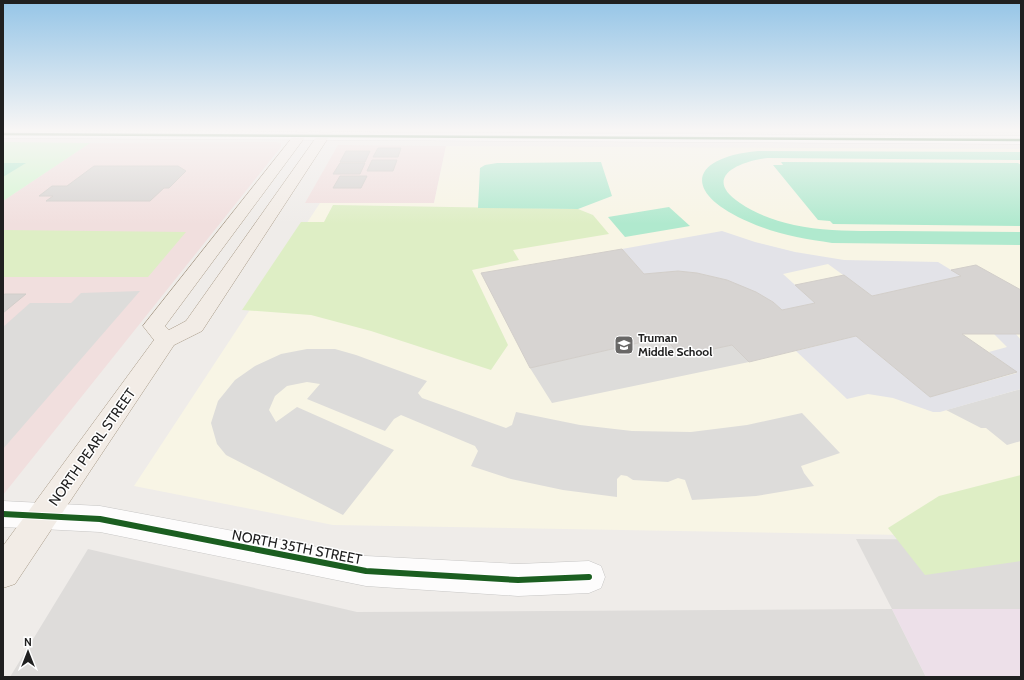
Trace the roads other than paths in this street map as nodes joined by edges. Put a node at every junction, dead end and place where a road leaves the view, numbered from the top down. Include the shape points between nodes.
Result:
1 (280, 161) edge
2 (306, 161) edge
3 (166, 340) junction
4 (3, 514) edge
5 (45, 515) junction
6 (3, 573) edge
7 (589, 577) dead end

1 - 3 main road via 154,326
2 - 3 main road, NORTH PEARL STREET via 194,326
3 - 5 main road, NORTH PEARL STREET
4 - 5 street, NORTH 35TH STREET
5 - 6 main road, NORTH PEARL STREET
5 - 7 street, NORTH 35TH STREET via 100,519 366,571 518,580

